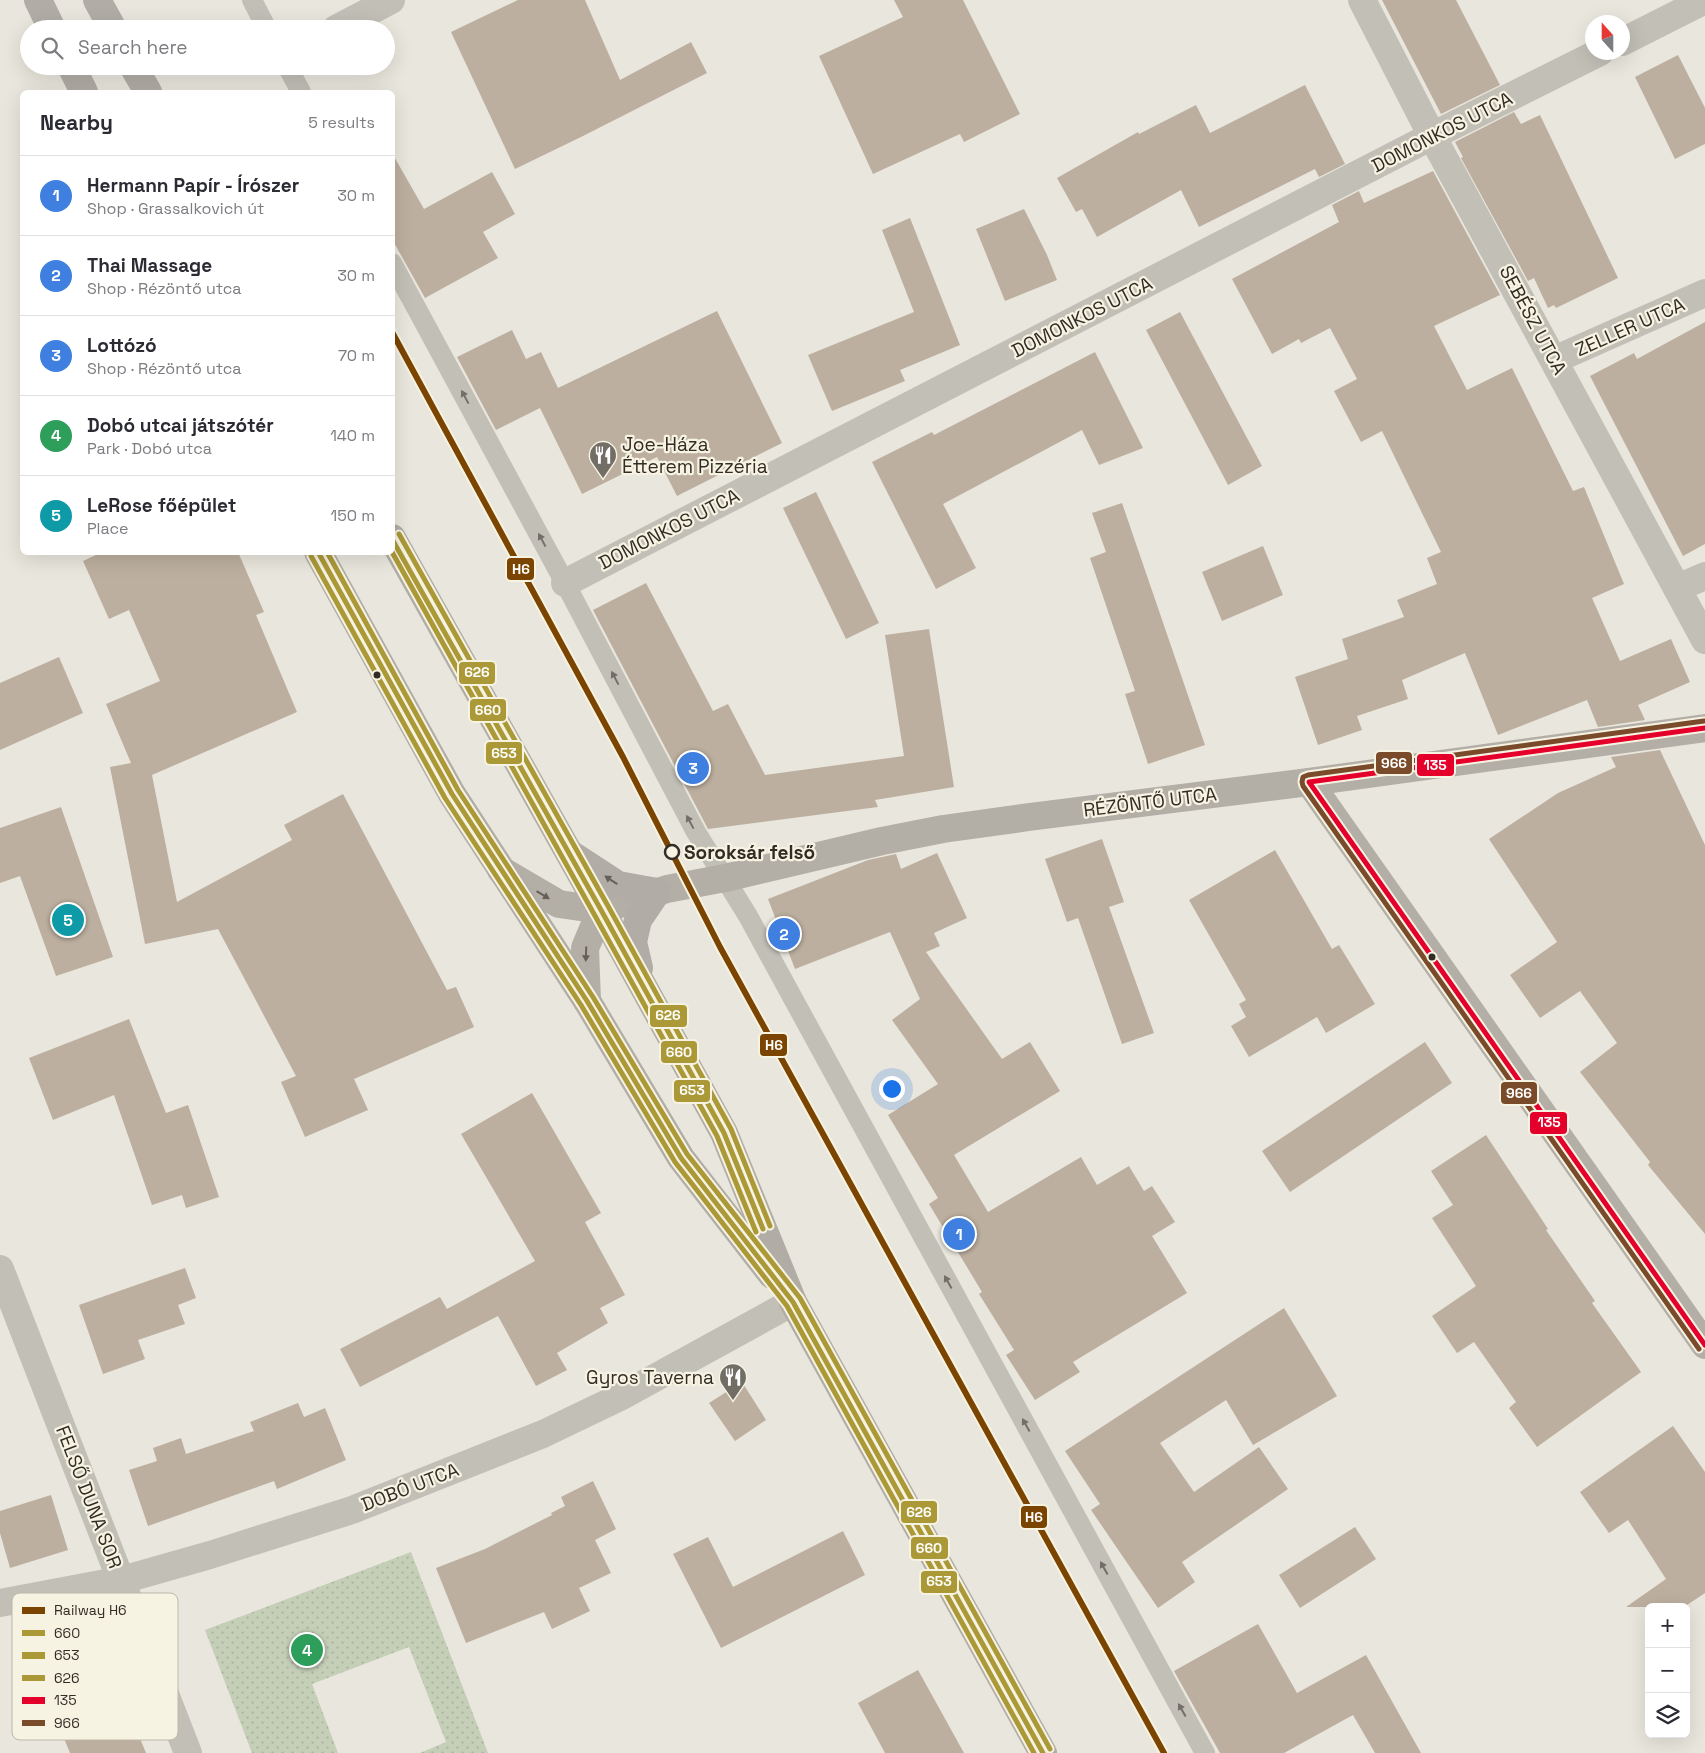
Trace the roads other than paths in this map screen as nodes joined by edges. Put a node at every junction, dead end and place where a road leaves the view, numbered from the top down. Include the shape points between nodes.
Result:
1 (38, 0) edge
2 (97, 0) edge
3 (252, 0) edge
4 (392, 0) edge
5 (1362, 0) edge
6 (1705, 0) edge
7 (48, 20) edge
8 (108, 20) edge
9 (262, 20) edge
10 (353, 20) edge
11 (1630, 38) edge
12 (1585, 60) edge
13 (76, 75) edge
14 (138, 75) edge
15 (292, 75) edge
16 (83, 90) edge
17 (147, 90) edge
18 (300, 90) edge
19 (1432, 136) junction
20 (395, 269) edge
21 (1705, 293) edge
22 (1554, 360) junction
23 (395, 543) edge
24 (320, 555) edge
25 (1705, 576) edge
26 (565, 583) junction
27 (1677, 588) junction
28 (1705, 640) edge
29 (1705, 728) edge
30 (1309, 782) junction
31 (569, 853) junction
32 (501, 870) junction
33 (725, 878) junction
34 (657, 892) junction
35 (601, 910) junction
36 (642, 982) junction
37 (587, 1001) junction
38 (0, 1269) edge
39 (793, 1302) junction
40 (1705, 1345) edge
41 (122, 1580) junction
42 (53, 1593) edge
43 (127, 1593) edge
44 (178, 1727) edge
45 (188, 1753) edge
46 (1043, 1753) edge
47 (1205, 1753) edge

1 - 7 main road
2 - 8 main road
3 - 9 lane
4 - 10 street
5 - 19 street, SEBÉSZ UTCA
6 - 11 street
12 - 19 street, DOMONKOS UTCA
13 - 16 main road
14 - 17 main road
15 - 18 lane
19 - 22 street, SEBÉSZ UTCA
19 - 26 street, DOMONKOS UTCA
26 -> 20 lane
21 - 22 street, ZELLER UTCA
22 - 27 street, SEBÉSZ UTCA
23 - 31 main road
24 - 32 main road via 431,759
25 - 27 street
33 -> 26 lane via 696,832
27 - 28 street, SEBÉSZ UTCA
29 - 30 main road, RÉZÖNTŐ UTCA
30 - 33 main road, RÉZÖNTŐ UTCA via 943,829
30 - 40 main road
34 -> 31 main road via 618,885
31 - 35 main road
32 -> 35 main road via 559,904
32 - 37 main road
33 - 34 main road, RÉZÖNTŐ UTCA
47 -> 33 lane
34 - 35 main road, RÉZÖNTŐ UTCA
34 - 36 main road via 638,920 633,942
35 - 36 main road
35 -> 37 main road via 585,948
36 - 39 main road via 724,1133
37 - 39 main road via 681,1158
38 - 41 street, FELSŐ DUNA SOR
39 - 41 street, DOBÓ UTCA via 620,1397 525,1442 352,1510
39 - 46 main road
41 - 42 street, DOBÓ UTCA
41 - 43 street, FELSŐ DUNA SOR
44 - 45 street, FELSŐ DUNA SOR

